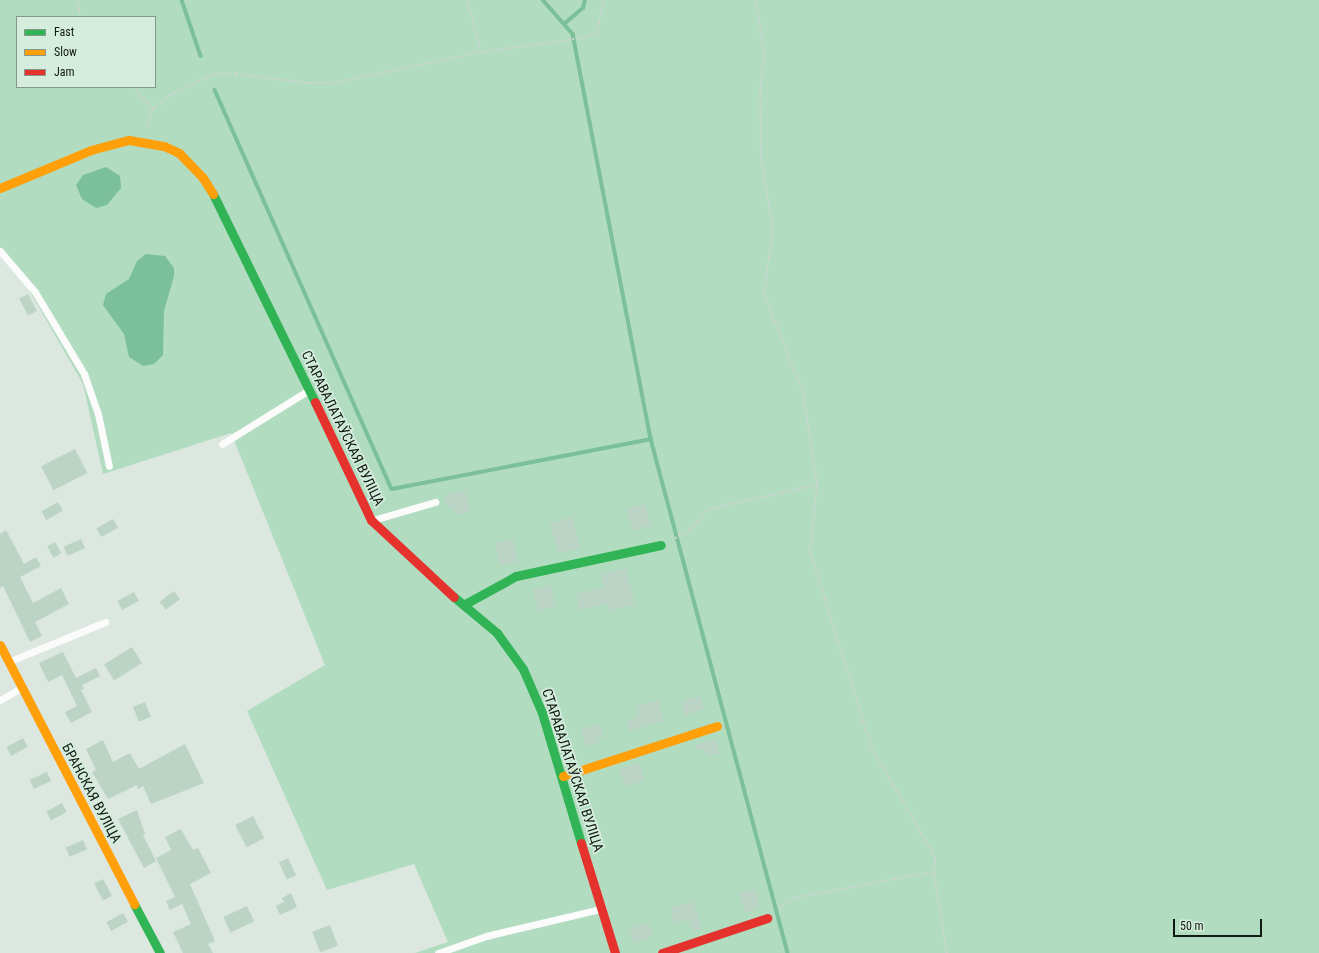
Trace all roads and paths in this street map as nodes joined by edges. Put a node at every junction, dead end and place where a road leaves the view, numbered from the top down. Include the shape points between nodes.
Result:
1 (77, 0) edge
2 (467, 0) edge
3 (604, 0) edge
4 (756, 0) edge
5 (81, 16) edge
6 (481, 52) junction
7 (134, 88) edge
8 (153, 109) junction
9 (146, 141) junction
10 (0, 188) edge
11 (0, 250) edge
12 (309, 390) junction
13 (222, 444) dead end
14 (109, 466) dead end
15 (816, 485) junction
16 (435, 502) dead end
17 (371, 520) junction
18 (661, 545) joint
19 (465, 604) junction
20 (105, 622) dead end
21 (0, 645) edge
22 (8, 662) junction
23 (22, 688) junction
24 (0, 700) edge
25 (717, 726) dead end
26 (563, 776) junction
27 (934, 872) junction
28 (600, 908) junction
29 (767, 918) joint
30 (160, 953) edge
31 (438, 953) edge
32 (615, 953) edge
33 (662, 953) edge
34 (947, 953) edge

1 - 5 path
2 - 6 path
3 - 6 path via 597,32 588,37
4 - 15 path via 764,52 760,93 761,156 773,228 764,294 803,392
6 - 8 path via 333,83 306,83 214,74 180,90
7 - 8 path
8 - 9 path via 147,120
9 - 10 street, СТАРАВАЛАТАЎСКАЯ ВУЛІЦА via 111,143
9 - 12 street, СТАРАВАЛАТАЎСКАЯ ВУЛІЦА via 179,153 213,193
11 - 14 lane via 35,292 84,374 98,414
12 - 13 lane
12 - 17 street, СТАРАВАЛАТАЎСКАЯ ВУЛІЦА
15 - 18 path via 708,508 690,530
15 - 27 path via 810,552 872,749 935,858
16 - 17 lane
17 - 19 street, СТАРАВАЛАТАЎСКАЯ ВУЛІЦА via 413,562
18 - 19 street via 516,576
19 - 26 street, СТАРАВАЛАТАЎСКАЯ ВУЛІЦА via 497,632 523,669 542,713
20 - 22 lane
21 - 22 street, БРАНСКАЯ ВУЛІЦА
22 - 23 street, БРАНСКАЯ ВУЛІЦА
23 - 24 lane
23 - 30 street, БРАНСКАЯ ВУЛІЦА
25 - 26 street
26 - 28 street, СТАРАВАЛАТАЎСКАЯ ВУЛІЦА
27 - 29 path via 792,898
27 - 34 path
28 - 31 lane via 486,936
28 - 32 street, СТАРАВАЛАТАЎСКАЯ ВУЛІЦА
29 - 33 street

